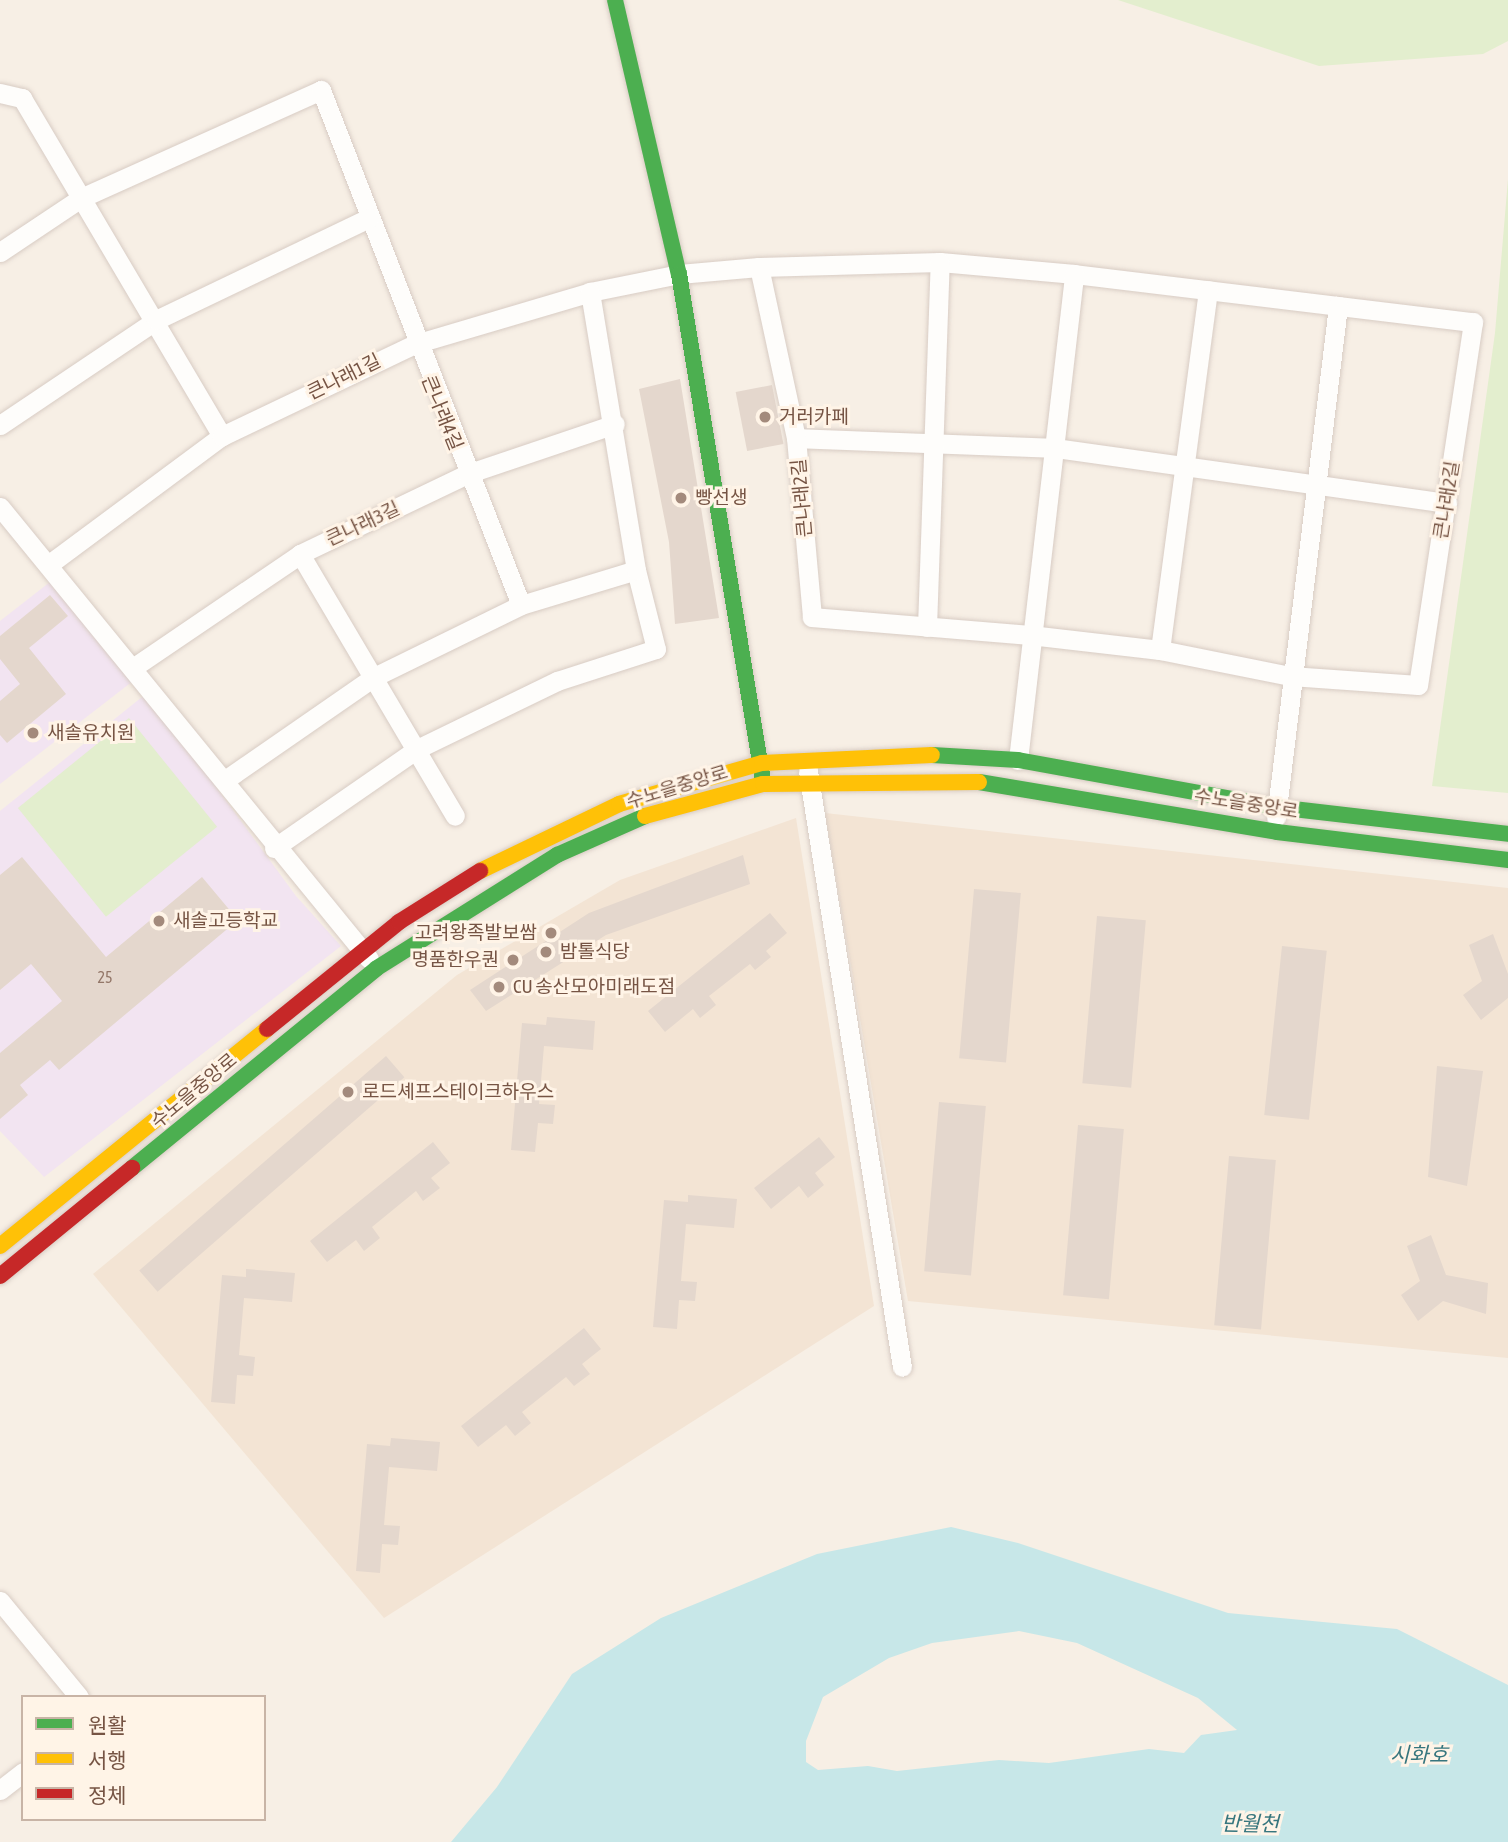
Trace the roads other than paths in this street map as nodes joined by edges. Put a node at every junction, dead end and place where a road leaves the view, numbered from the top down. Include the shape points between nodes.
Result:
1 (615, 0) edge
2 (0, 93) edge
3 (81, 198) junction
4 (369, 218) junction
5 (0, 252) edge
6 (940, 262) junction
7 (759, 267) junction
8 (679, 274) junction
9 (1074, 274) junction
10 (1208, 290) junction
11 (590, 292) junction
12 (1338, 306) junction
13 (156, 320) junction
14 (415, 344) junction
15 (615, 424) junction
16 (0, 425) edge
17 (222, 436) junction
18 (796, 438) junction
19 (933, 441) junction
20 (1055, 448) junction
21 (1182, 466) junction
22 (467, 474) junction
23 (1313, 481) junction
24 (1447, 503) junction
25 (0, 507) edge
26 (300, 554) junction
27 (48, 565) junction
28 (636, 570) junction
29 (521, 606) junction
30 (927, 627) junction
31 (1030, 635) junction
32 (1160, 650) junction
33 (134, 667) junction
34 (1290, 676) junction
35 (374, 677) junction
36 (417, 749) junction
37 (1018, 760) junction
38 (762, 763) junction
39 (808, 763) junction
40 (225, 780) junction
41 (809, 783) junction
42 (763, 785) junction
43 (1276, 807) junction
44 (455, 816) dead end
45 (1277, 832) junction
46 (1508, 834) edge
47 (274, 848) junction
48 (1508, 860) edge
49 (362, 952) junction
50 (377, 968) junction
51 (0, 1246) edge
52 (0, 1276) edge
53 (902, 1367) dead end
54 (3, 1610) edge
55 (77, 1695) edge
56 (21, 1774) edge
57 (0, 1790) edge

1 - 8 main road
2 - 3 street via 22,98
3 - 4 street, 큰나래4길 via 321,90
3 - 5 street, 큰나래4길
3 - 13 street
4 - 13 street
4 - 14 street, 큰나래4길
6 - 7 street, 큰나래2길
6 - 9 street, 큰나래2길
6 - 19 street
7 - 8 street, 큰나래2길
7 - 18 street, 큰나래2길
8 - 11 street, 큰나래1길
8 - 38 main road
9 - 10 street, 큰나래2길
9 - 20 street
10 - 12 street, 큰나래2길
10 - 21 street
11 - 14 street, 큰나래1길
11 - 15 street
12 - 23 street
12 - 24 street, 큰나래2길 via 1474,322
13 - 16 street via 59,379
13 - 17 street
14 - 17 street, 큰나래1길
14 - 22 street, 큰나래4길
15 - 22 street, 큰나래3길
15 - 28 street
17 - 27 street, 큰나래1길
18 - 19 street
18 - 30 street, 큰나래2길 via 812,617
19 - 20 street
19 - 30 street
20 - 21 street
20 - 31 street
21 - 23 street
21 - 32 street
22 - 26 street, 큰나래3길
22 - 29 street, 큰나래4길
23 - 24 street
23 - 34 street
24 - 34 street, 큰나래2길 via 1418,685
25 - 27 street
26 - 33 street, 큰나래3길
26 - 35 street
27 - 33 street
28 - 29 street
28 - 36 street via 656,649 557,681
29 - 35 street
30 - 31 street, 큰나래2길
31 - 32 street, 큰나래2길
31 - 37 street
32 - 34 street, 큰나래2길
33 - 40 street
34 - 43 street
35 - 36 street
35 - 40 street
36 - 44 street
36 - 47 street
37 - 39 main road, 수노을중앙로 via 922,754
37 - 43 main road, 수노을중앙로
38 - 39 main road, 수노을중앙로
38 - 42 main road
38 - 49 main road, 수노을중앙로 via 619,804 506,855
39 - 41 street
40 - 47 street
41 - 42 main road, 수노을중앙로
41 - 45 main road, 수노을중앙로 via 964,780
41 - 53 street
42 - 50 main road, 수노을중앙로 via 634,820 557,855
43 - 45 street
43 - 46 main road, 수노을중앙로
45 - 48 main road, 수노을중앙로
47 - 49 street
49 - 50 street
49 - 51 main road, 수노을중앙로
50 - 52 main road, 수노을중앙로
54 - 55 street
56 - 57 street

